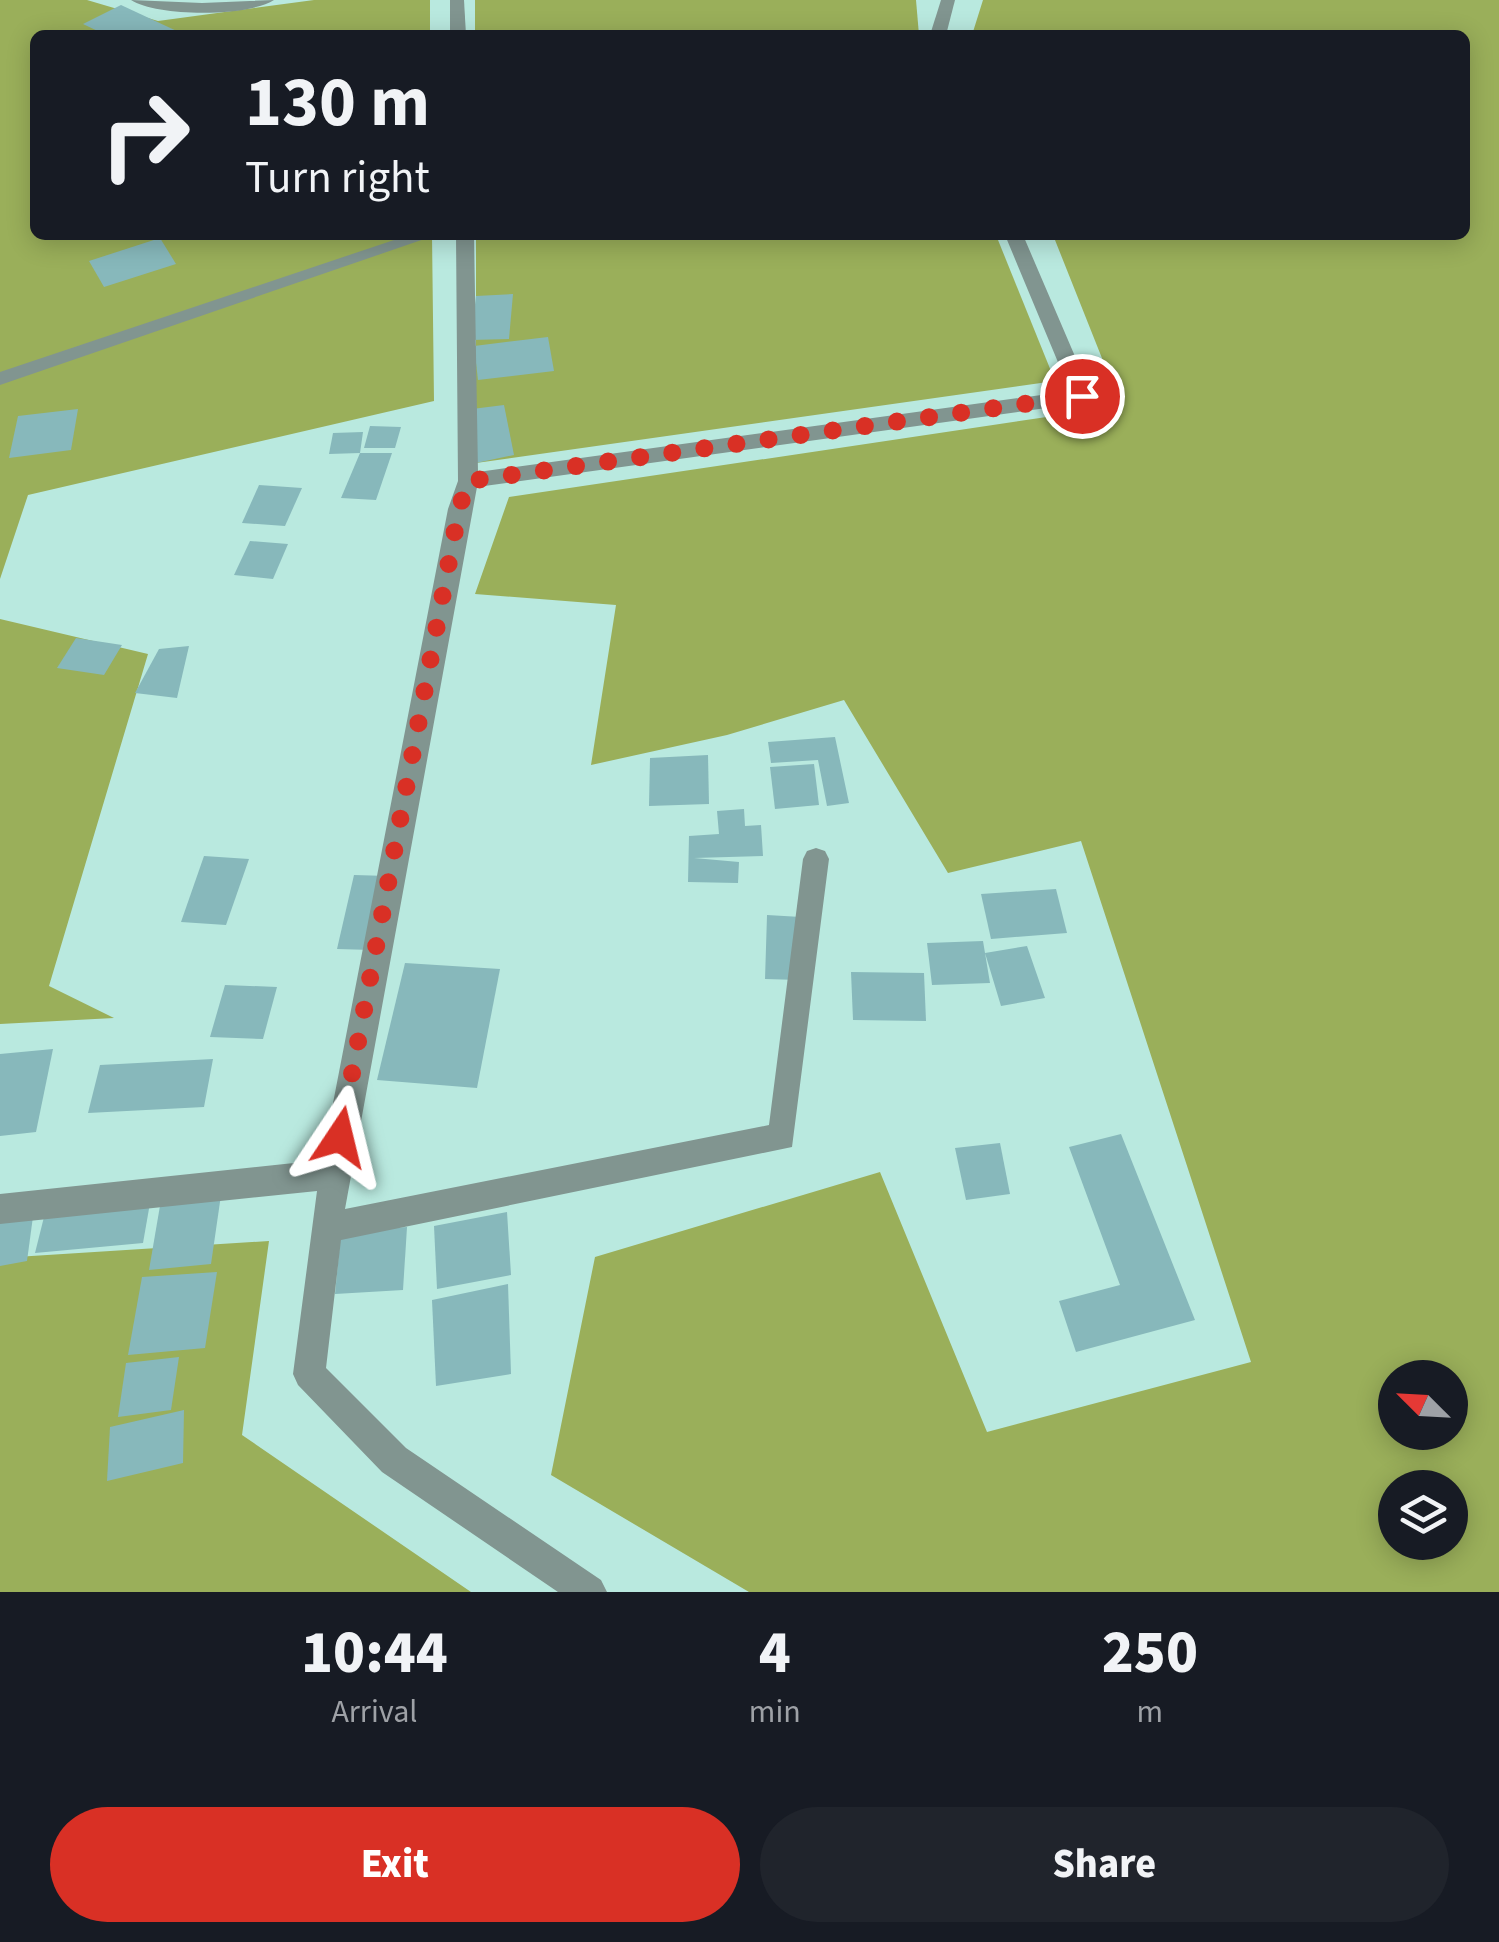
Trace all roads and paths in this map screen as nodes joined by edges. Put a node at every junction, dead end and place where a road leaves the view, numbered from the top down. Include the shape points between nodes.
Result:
1 (138, 0) edge
2 (266, 0) edge
3 (456, 0) edge
4 (948, 0) edge
5 (458, 30) edge
6 (939, 30) edge
7 (412, 240) edge
8 (465, 240) edge
9 (1016, 240) edge
10 (0, 378) edge
11 (468, 481) junction
12 (816, 858) dead end
13 (334, 1174) junction
14 (0, 1209) edge
15 (327, 1228) junction
16 (589, 1592) edge

1 - 2 street via 222,8
3 - 5 street
4 - 6 street
7 - 10 street
8 - 11 street
9 - 11 street via 1082,396
11 - 13 street
12 - 15 street via 782,1137
13 - 14 street
13 - 15 street
15 - 16 street via 309,1374 394,1460

